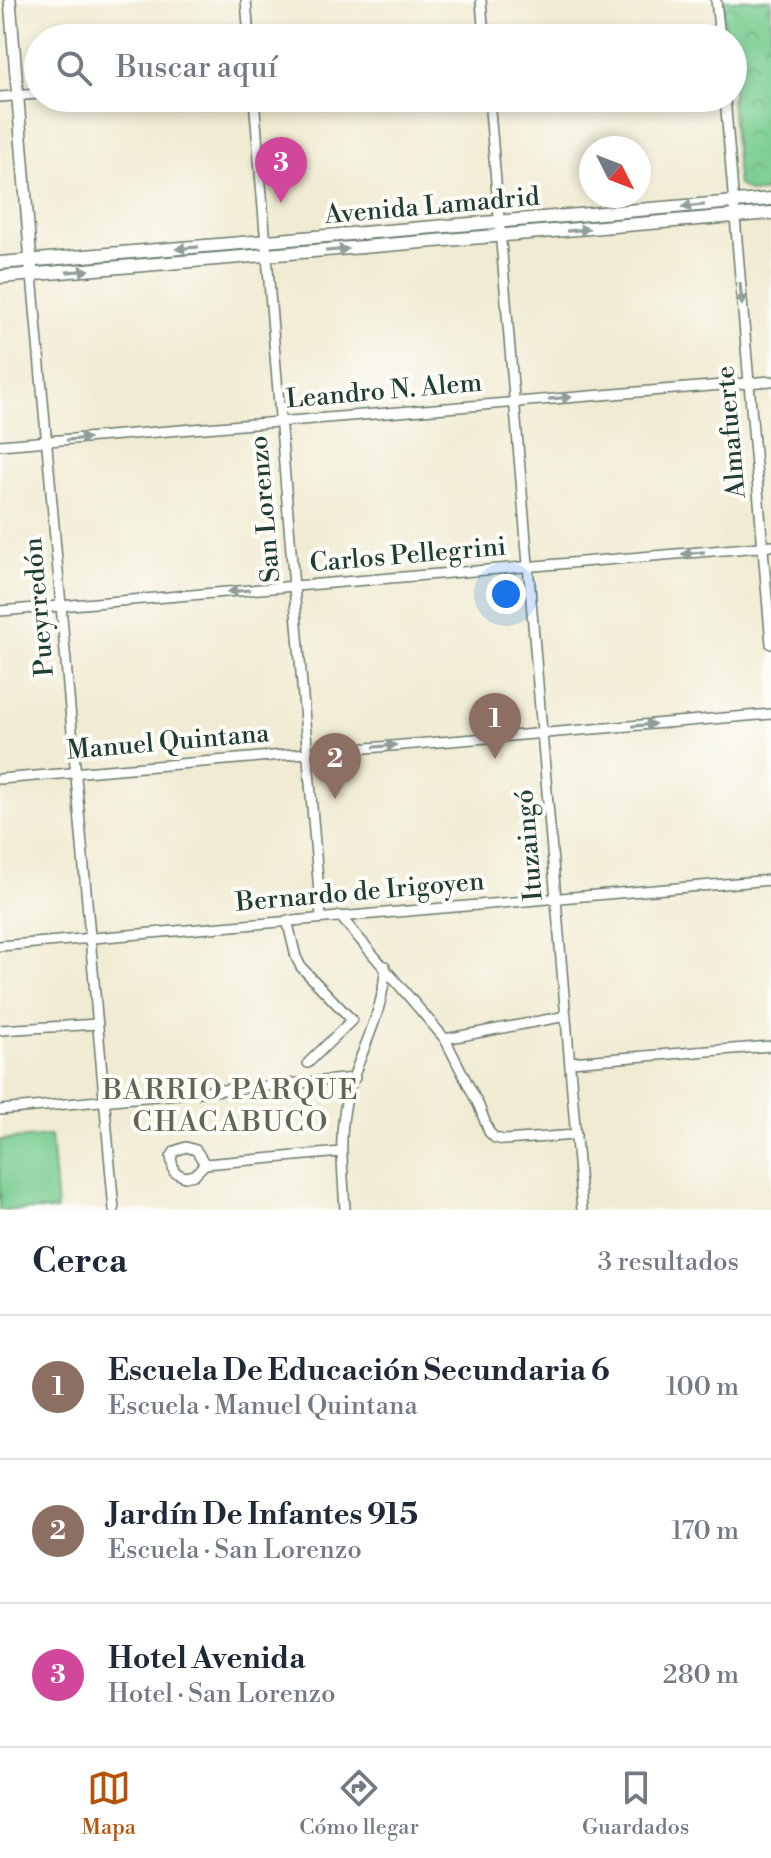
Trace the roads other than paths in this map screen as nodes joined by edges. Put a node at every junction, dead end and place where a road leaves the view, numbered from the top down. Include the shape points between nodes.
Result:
1 (10, 0) edge
2 (246, 0) edge
3 (481, 0) edge
4 (716, 0) edge
5 (248, 24) edge
6 (483, 24) edge
7 (719, 24) edge
8 (18, 95) junction
9 (24, 95) edge
10 (0, 97) edge
11 (255, 112) edge
12 (490, 112) edge
13 (726, 112) edge
14 (771, 199) edge
15 (734, 202) junction
16 (771, 213) edge
17 (735, 216) junction
18 (499, 222) junction
19 (500, 236) junction
20 (265, 241) junction
21 (266, 255) junction
22 (31, 261) junction
23 (0, 263) edge
24 (32, 275) junction
25 (0, 277) edge
26 (771, 381) edge
27 (749, 382) junction
28 (514, 402) junction
29 (280, 422) junction
30 (47, 441) junction
31 (0, 445) edge
32 (767, 547) edge
33 (528, 567) junction
34 (294, 586) junction
35 (61, 606) junction
36 (0, 611) edge
37 (771, 644) edge
38 (771, 714) edge
39 (542, 733) junction
40 (308, 753) junction
41 (76, 772) junction
42 (0, 779) edge
43 (771, 880) edge
44 (556, 898) junction
45 (340, 916) junction
46 (321, 917) junction
47 (287, 920) junction
48 (90, 938) junction
49 (0, 946) edge
50 (385, 966) junction
51 (566, 1016) junction
52 (98, 1024) junction
53 (0, 1030) edge
54 (445, 1039) junction
55 (771, 1046) edge
56 (570, 1062) junction
57 (308, 1063) dead end
58 (355, 1078) junction
59 (104, 1100) junction
60 (0, 1110) edge
61 (576, 1135) junction
62 (341, 1152) junction
63 (205, 1164) dead end
64 (114, 1210) edge
65 (345, 1210) edge
66 (582, 1210) edge

1 - 8 street, Pueyrredón
2 - 5 street
3 - 6 street
4 - 7 street
8 - 9 street
8 - 10 street
8 - 22 street, Pueyrredón
11 - 20 street, San Lorenzo
12 - 18 street, Ituzaingó
13 - 15 street, Almafuerte
14 - 15 main road, Avenida Lamadrid
15 - 17 street, Almafuerte
15 -> 18 main road, Avenida Lamadrid
16 - 17 main road, Avenida Lamadrid
19 -> 17 main road, Avenida Lamadrid
17 -> 27 street, Almafuerte
18 - 19 street, Ituzaingó
18 - 20 main road, Avenida Lamadrid
21 -> 19 main road, Avenida Lamadrid
19 - 28 street, Ituzaingó
20 - 21 street, San Lorenzo
20 -> 22 main road, Avenida Lamadrid
24 -> 21 main road, Avenida Lamadrid
21 - 29 street, San Lorenzo
22 - 23 main road, Avenida Lamadrid
22 - 24 street, Pueyrredón
24 - 25 main road, Avenida Lamadrid
24 - 30 street, Pueyrredón
26 - 27 street, Leandro N. Alem
28 -> 27 street, Leandro N. Alem
27 - 32 street, Almafuerte
28 - 29 street, Leandro N. Alem
28 - 33 street, Ituzaingó
30 -> 29 street, Leandro N. Alem
29 - 34 street, San Lorenzo
30 - 31 street, Leandro N. Alem
30 - 35 street, Pueyrredón
32 -> 33 street, Carlos Pellegrini
32 - 37 street, Almafuerte
33 - 34 street, Carlos Pellegrini
33 - 39 street, Ituzaingó
34 -> 35 street, Carlos Pellegrini
34 - 40 street, San Lorenzo
35 - 36 street, Carlos Pellegrini
35 - 41 street, Pueyrredón
39 -> 38 street, Manuel Quintana
40 -> 39 street, Manuel Quintana
39 - 44 street, Ituzaingó
40 - 41 street, Manuel Quintana
40 - 46 street, San Lorenzo
41 - 42 street, Manuel Quintana
41 - 48 street, Pueyrredón
43 - 44 street, Bernardo de Irigoyen
44 - 45 street, Bernardo de Irigoyen
44 - 51 street, Ituzaingó
45 - 46 street, Bernardo de Irigoyen
45 - 50 street
46 - 47 street, Bernardo de Irigoyen
47 - 48 street, Bernardo de Irigoyen
47 - 57 street via 301,967 352,1020
48 - 49 street, Bernardo de Irigoyen
48 - 52 street, Pueyrredón
50 - 54 street
50 - 58 street via 385,984
51 - 54 street
51 - 56 street, Ituzaingó
52 - 53 street
52 - 59 street, Pueyrredón
54 - 61 street via 495,1138
55 - 56 street
56 - 61 street, Ituzaingó
58 - 59 street
58 - 62 street
59 - 60 street
59 - 64 street, Pueyrredón
61 - 66 street, Ituzaingó
62 - 63 street
62 - 65 street

